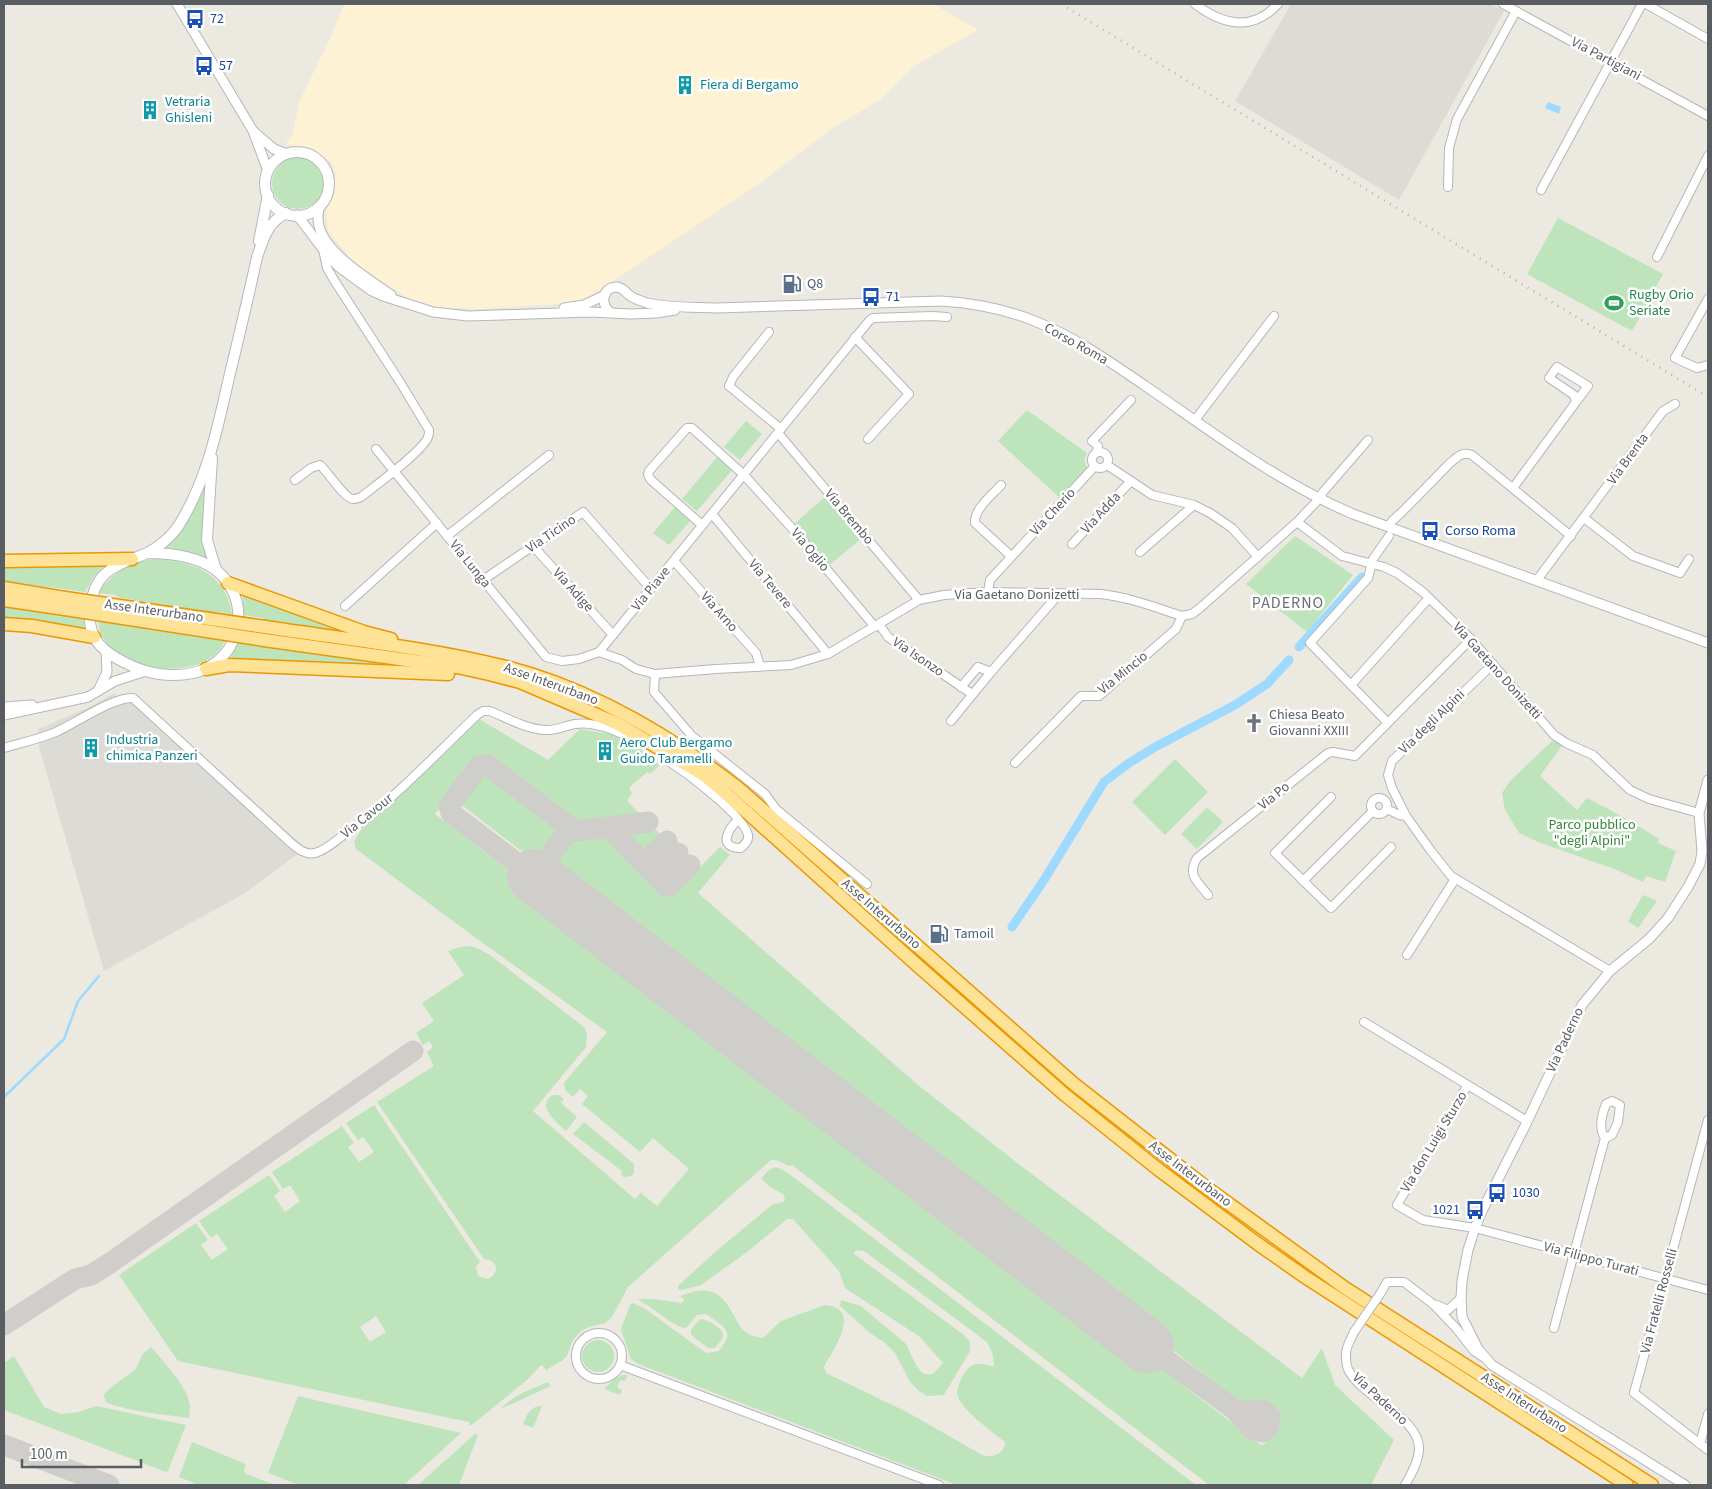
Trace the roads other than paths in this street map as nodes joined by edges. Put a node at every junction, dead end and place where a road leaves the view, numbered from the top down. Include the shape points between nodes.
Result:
1 (177, 4) edge
2 (1195, 4) edge
3 (1278, 4) edge
4 (1503, 4) edge
5 (1642, 4) edge
6 (1646, 4) edge
7 (1516, 11) junction
8 (1708, 39) edge
9 (1612, 62) junction
10 (1708, 116) edge
11 (253, 131) junction
12 (286, 154) junction
13 (1708, 156) edge
14 (268, 171) junction
15 (1448, 186) dead end
16 (1541, 190) dead end
17 (268, 195) junction
18 (319, 207) junction
19 (286, 213) junction
20 (297, 215) junction
21 (323, 249) junction
22 (258, 257) junction
23 (1657, 257) dead end
24 (336, 264) junction
25 (331, 275) junction
26 (605, 295) junction
27 (629, 295) junction
28 (1708, 299) edge
29 (397, 300) junction
30 (688, 307) junction
31 (610, 312) junction
32 (535, 313) junction
33 (621, 314) junction
34 (1274, 316) dead end
35 (947, 317) dead end
36 (769, 332) dead end
37 (855, 337) junction
38 (1708, 365) edge
39 (1130, 400) dead end
40 (1576, 402) junction
41 (1675, 404) dead end
42 (1195, 420) junction
43 (779, 431) junction
44 (868, 439) dead end
45 (1368, 440) dead end
46 (213, 444) junction
47 (376, 449) dead end
48 (1097, 452) junction
49 (549, 455) dead end
50 (1106, 465) junction
51 (1094, 466) junction
52 (394, 471) junction
53 (744, 475) junction
54 (295, 480) dead end
55 (1130, 482) junction
56 (1001, 485) dead end
57 (1513, 488) junction
58 (1319, 498) junction
59 (1194, 505) junction
60 (712, 514) junction
61 (1584, 518) junction
62 (1297, 522) junction
63 (437, 523) junction
64 (702, 525) junction
65 (1388, 527) junction
66 (448, 536) junction
67 (1389, 536) dead end
68 (1571, 536) junction
69 (1072, 544) dead end
70 (533, 546) junction
71 (1140, 552) dead end
72 (147, 553) junction
73 (1011, 556) junction
74 (1258, 556) junction
75 (132, 559) junction
76 (1689, 559) dead end
77 (4, 561) edge
78 (674, 561) junction
79 (1372, 565) junction
80 (216, 570) junction
81 (483, 580) junction
82 (1537, 580) junction
83 (228, 583) junction
84 (4, 588) edge
85 (651, 589) junction
86 (988, 592) junction
87 (1059, 594) junction
88 (1429, 598) junction
89 (4, 600) edge
90 (920, 600) junction
91 (65, 603) junction
92 (345, 606) dead end
93 (1182, 616) junction
94 (4, 624) edge
95 (877, 626) junction
96 (265, 634) junction
97 (613, 635) junction
98 (94, 637) junction
99 (1471, 639) junction
100 (1706, 641) edge
101 (408, 649) junction
102 (106, 651) junction
103 (599, 652) junction
104 (828, 654) junction
105 (1493, 664) junction
106 (760, 666) junction
107 (206, 669) junction
108 (146, 672) junction
109 (990, 672) junction
110 (655, 674) junction
111 (1351, 685) junction
112 (961, 687) junction
113 (98, 690) junction
114 (972, 694) junction
115 (4, 709) edge
116 (592, 712) junction
117 (951, 720) dead end
118 (1387, 722) junction
119 (4, 742) edge
120 (12, 745) junction
121 (4, 748) edge
122 (1015, 763) dead end
123 (1708, 780) edge
124 (1331, 797) dead end
125 (1387, 810) junction
126 (1372, 811) junction
127 (1699, 813) junction
128 (1406, 816) junction
129 (738, 820) dead end
130 (1391, 847) dead end
131 (1705, 854) edge
132 (1455, 878) junction
133 (1303, 881) junction
134 (866, 884) dead end
135 (1208, 895) dead end
136 (1407, 955) dead end
137 (1610, 971) junction
138 (1364, 1022) dead end
139 (1467, 1086) junction
140 (1708, 1120) edge
141 (1527, 1121) junction
142 (1604, 1138) dead end
143 (1475, 1228) junction
144 (1574, 1254) junction
145 (1666, 1279) junction
146 (1708, 1290) edge
147 (1461, 1298) junction
148 (1433, 1304) junction
149 (1448, 1310) junction
150 (1462, 1317) junction
151 (1456, 1328) junction
152 (1554, 1328) dead end
153 (1468, 1329) junction
154 (620, 1365) junction
155 (1492, 1365) junction
156 (1708, 1414) edge
157 (1700, 1444) junction
158 (1708, 1450) edge
159 (938, 1485) edge
160 (1405, 1485) edge
161 (1627, 1485) edge
162 (1652, 1485) edge
163 (1685, 1485) edge

1 - 11 street
2 - 3 street via 1211,16 1233,23 1259,19
4 - 7 street, Via Partigiani
5 - 9 street
6 - 8 street
7 - 9 street, Via Partigiani
7 - 15 street via 1458,119 1449,148
9 - 10 street, Via Partigiani
9 - 16 street
11 - 12 street via 274,149
11 - 14 street
12 - 14 main road
12 - 18 main road via 309,154 323,165 329,186
13 - 23 street
14 - 17 main road
17 - 19 main road
17 - 22 main road
18 - 20 main road
18 - 29 street via 319,227 332,248
19 - 20 main road
19 - 22 main road via 276,218 269,228
20 - 21 street
21 - 24 street
21 - 25 street
22 - 46 main road
24 - 25 street
24 - 29 street via 372,291
25 - 52 street via 429,430 428,439
26 - 27 street, Corso Roma via 610,289 618,288
26 - 31 street via 604,306
26 - 32 street via 584,305
27 - 30 street, Corso Roma via 647,303
27 - 33 street via 630,304
28 - 38 street via 1675,358 1697,368
29 - 32 street via 455,315
30 - 33 street, Corso Roma via 656,313
30 - 42 street, Corso Roma via 920,301 957,302 992,308 1037,322 1069,337
31 - 32 street
31 - 33 street, Corso Roma
34 - 42 street
35 - 37 street, Via Piave via 873,318
36 - 43 street via 729,386
37 - 43 street, Via Piave
37 - 44 street via 909,394
39 - 48 street via 1092,442 1098,446
40 - 40 street via 1574,395 1550,378 1557,367 1588,386
40 - 57 street
41 - 61 street, Via Brenta via 1663,411
42 - 58 street, Corso Roma via 1257,463
43 - 53 street, Via Piave
43 - 90 street, Via Brembo
45 - 58 street
46 - 72 main road via 193,499 178,526
46 - 80 main road via 207,540
47 - 52 street, Via Lunga
48 - 50 street via 1108,457
48 - 51 street via 1091,458
49 - 66 street
50 - 51 street
50 - 55 street, Via Adda
51 - 73 street, Via Cherio
52 - 54 street via 355,499 345,495 320,466 311,468
52 - 63 street, Via Lunga
53 - 60 street, Via Piave
53 - 64 street via 692,428 687,428 649,471 650,480
53 - 95 street, Via Oglio
55 - 59 street, Via Adda via 1152,495
55 - 69 street, Via Adda
56 - 73 street via 978,511 975,523
57 - 65 street via 1472,455 1463,454
57 - 68 street
58 - 62 street
58 - 65 street, Corso Roma
59 - 71 street
59 - 74 street, Via Adda via 1232,528
60 - 64 street, Via Piave
60 - 104 street, Via Tevere
61 - 68 street, Via Brenta
61 - 76 street via 1634,556 1672,571 1680,573
62 - 74 street
62 - 79 street, Via Gaetano Donizetti via 1342,556
63 - 66 street, Via Lunga
63 - 92 street
64 - 78 street, Via Piave
65 - 82 street, Corso Roma
66 - 81 street, Via Lunga
67 - 79 street
68 - 82 street, Via Brenta
70 - 81 street, Via Ticino
70 - 85 street, Via Ticino via 583,512
70 - 97 street, Via Adige
72 - 75 main road
72 - 80 main road via 181,556
73 - 86 street, Via Cherio via 990,580
74 - 93 street via 1200,608
75 - 77 highway
75 - 98 main road via 106,572 93,594 90,616
78 - 85 street, Via Piave
78 - 106 street, Via Arno via 756,653
79 - 88 street, Via Gaetano Donizetti via 1397,573
79 - 111 street via 1368,578 1310,643
80 - 83 main road
81 - 103 street, Via Lunga via 546,657 578,660
82 - 100 street, Corso Roma
83 - 101 highway via 396,641
83 - 107 main road via 238,606 237,631 228,650 218,662
84 - 91 highway, Asse Interurbano
85 - 97 street, Via Piave
86 - 87 street, Via Gaetano Donizetti
86 - 90 street, Via Gaetano Donizetti
87 - 93 street, Via Gaetano Donizetti via 1117,596
87 - 109 street
88 - 99 street, Via Gaetano Donizetti
88 - 111 street
89 - 91 highway, Asse Interurbano
90 - 95 street, Via Gaetano Donizetti
91 - 96 highway, Asse Interurbano, bridge
93 - 122 street, Via Mincio via 1176,629 1099,696 1082,696
94 - 98 highway
95 - 104 street, Via Gaetano Donizetti
95 - 112 street, Via Isonzo
96 - 101 highway, Asse Interurbano
96 - 116 highway, Asse Interurbano via 489,674 528,685
97 - 103 street, Via Piave
98 - 102 main road
99 - 105 street, Via Gaetano Donizetti
99 - 118 street, Via Po
101 - 162 highway, Asse Interurbano via 487,663 545,680 638,720 687,751 737,787 1074,1084 1203,1185 1345,1288
102 - 108 main road
102 - 113 street via 107,672
103 - 110 street, Via Gaetano Donizetti
104 - 106 street, Via Gaetano Donizetti via 791,665
105 - 127 street, Via Gaetano Donizetti via 1554,735 1593,755 1630,790 1649,799
105 - 128 street, Via degli Alpini via 1392,761 1388,775
106 - 110 street, Via Gaetano Donizetti
107 - 108 main road via 174,675
107 - 116 highway via 229,665 456,674 518,689 579,711
108 - 113 street
109 - 112 street via 978,667
109 - 114 street
110 - 134 street via 654,692 692,736 765,794 776,809
111 - 118 street
112 - 114 street, Via Isonzo
113 - 115 street via 88,696 57,703
114 - 117 street
116 - 161 highway, Asse Interurbano via 639,735 704,775 1065,1095 1228,1222 1334,1296
118 - 135 street, Via Po via 1355,756 1328,753 1197,858 1192,874
119 - 120 street
120 - 121 street
120 - 129 street, Via Cavour via 42,737 120,700 133,698 300,851 313,854 358,825 477,715 490,711 543,730 558,730 576,724 616,730 682,769 718,798
123 - 127 street, Via Paderno
124 - 133 street via 1275,853
125 - 126 street via 1380,814
125 - 126 street via 1381,798 1373,802
125 - 128 street
126 - 133 street
127 - 131 street, Via Paderno
128 - 132 street, Via degli Alpini via 1430,851
130 - 133 street via 1331,908
131 - 137 street, Via Paderno via 1668,918 1650,939
132 - 136 street
132 - 137 street, Via degli Alpini
137 - 141 street, Via Paderno via 1582,1005
138 - 139 street
139 - 141 street
139 - 143 street, Via don Luigi Sturzo via 1397,1205 1422,1220
140 - 145 street, Via Fratelli Rosselli
141 - 143 street, Via Paderno
142 - 144 street
143 - 144 street, Via Filippo Turati
143 - 147 street, Via Paderno via 1464,1265
144 - 145 street, Via Filippo Turati
144 - 152 street
145 - 146 street, Via Filippo Turati
145 - 157 street, Via Fratelli Rosselli via 1634,1393
147 - 149 street
147 - 150 street, Via Paderno
148 - 149 street, Via Paderno
148 - 151 street, Via Paderno
148 - 160 street, Via Paderno, bridge via 1404,1282 1387,1282 1354,1332 1346,1351 1348,1368 1360,1385 1410,1426 1417,1439 1419,1450
149 - 150 street, Via Paderno
150 - 153 street, Via Paderno
151 - 153 street
151 - 155 street, Via Paderno via 1474,1351
153 - 155 street, Via Paderno via 1478,1349
154 - 154 street via 620,1346 610,1336 589,1335 578,1346 578,1366 589,1377 610,1377
154 - 159 street
155 - 163 street, Via Paderno
156 - 157 street
157 - 158 street, Via Fratelli Rosselli

